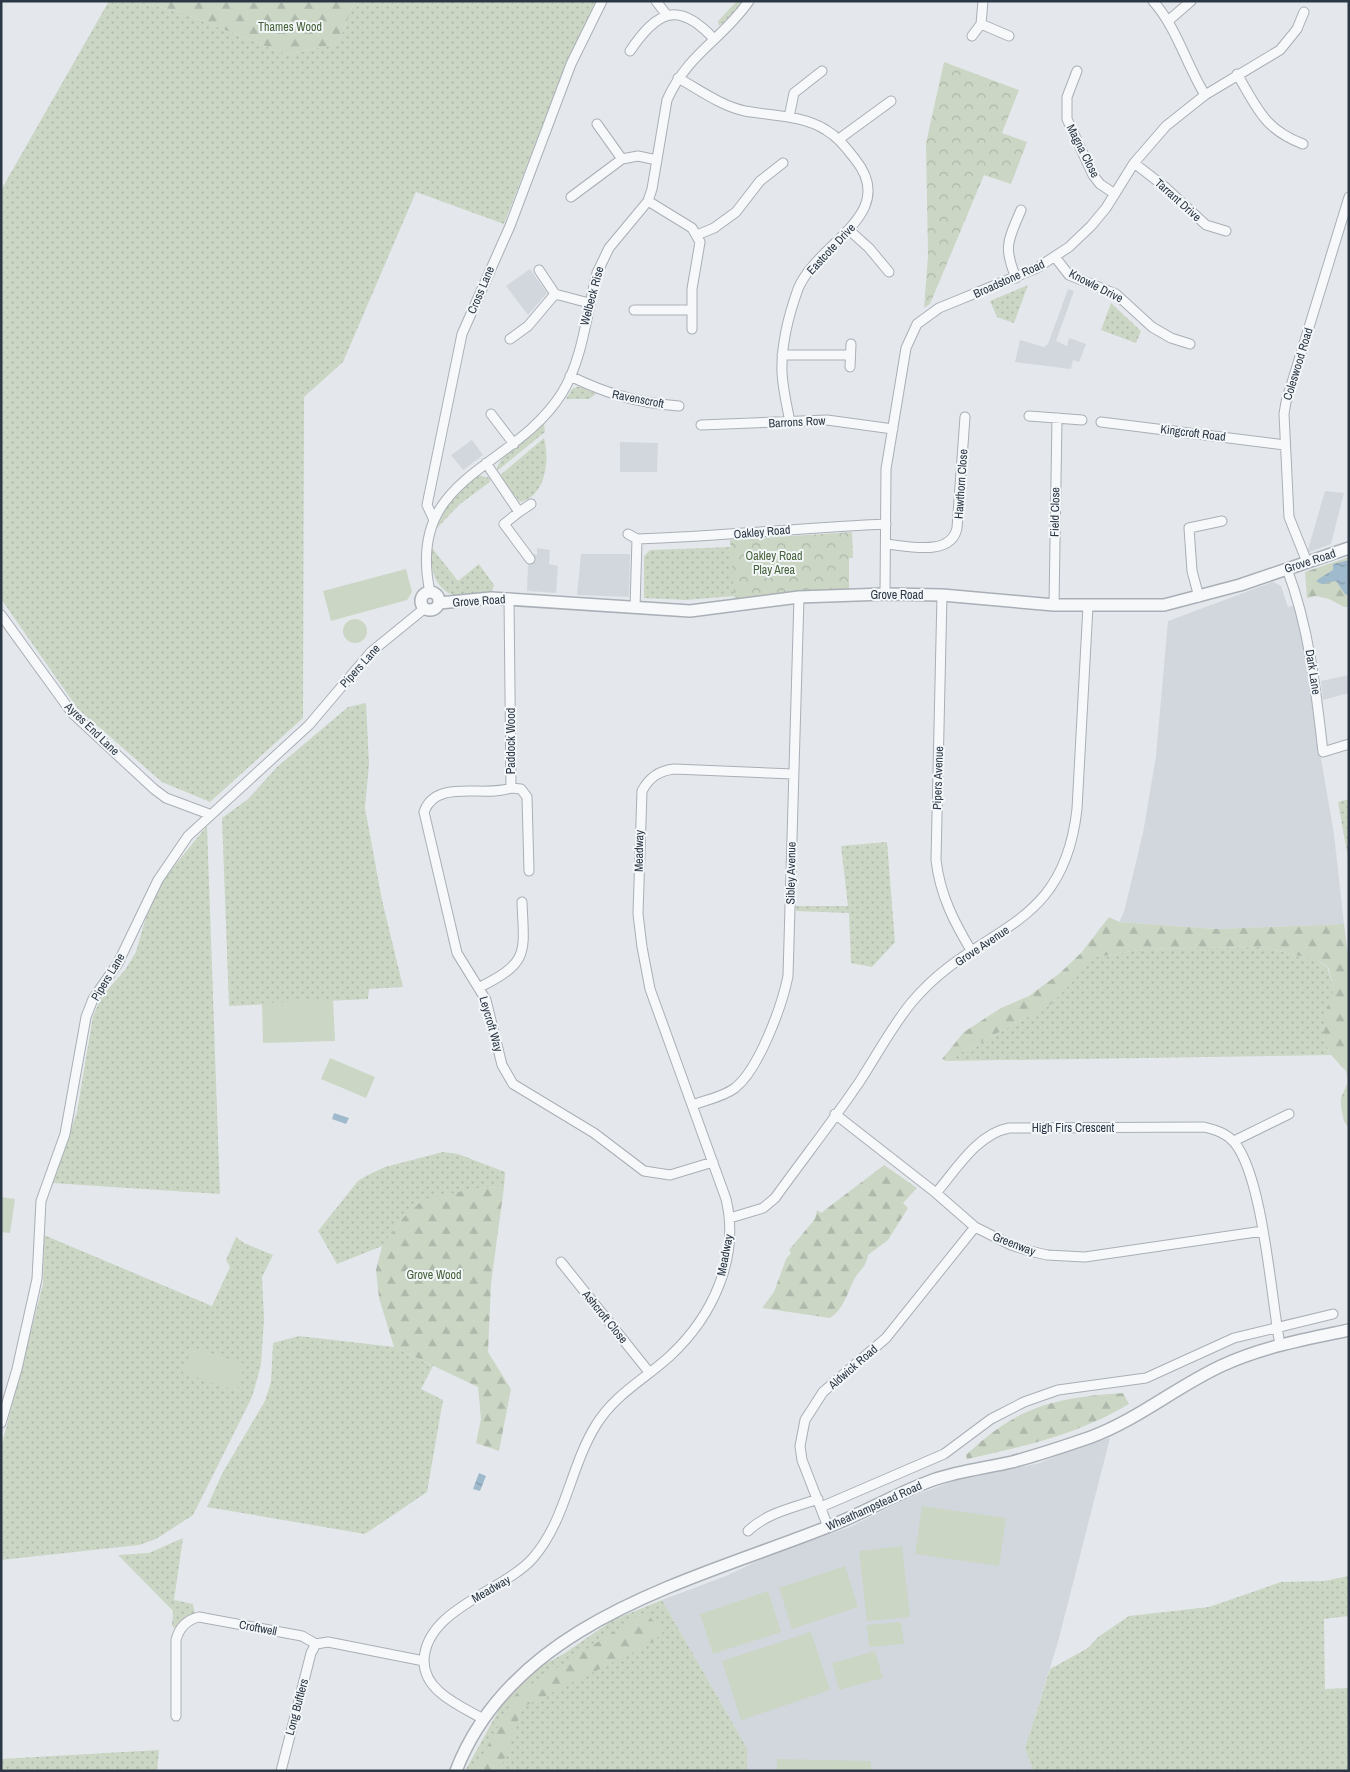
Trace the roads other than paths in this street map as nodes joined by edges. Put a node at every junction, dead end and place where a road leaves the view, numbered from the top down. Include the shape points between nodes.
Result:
1 (602, 1) edge
2 (656, 1) edge
3 (750, 1) edge
4 (983, 1) edge
5 (1152, 1) edge
6 (1191, 1) edge
7 (1304, 12) dead end
8 (666, 14) junction
9 (1168, 21) junction
10 (981, 24) junction
11 (972, 36) dead end
12 (1009, 36) dead end
13 (714, 39) junction
14 (630, 51) dead end
15 (822, 71) dead end
16 (1077, 71) dead end
17 (1238, 74) junction
18 (678, 78) junction
19 (1205, 95) junction
20 (891, 101) dead end
21 (789, 117) junction
22 (597, 124) dead end
23 (839, 139) junction
24 (1303, 144) dead end
25 (622, 159) junction
26 (657, 160) junction
27 (784, 162) dead end
28 (1134, 163) junction
29 (1115, 194) junction
30 (571, 197) dead end
31 (1349, 197) edge
32 (648, 201) junction
33 (1021, 210) dead end
34 (1347, 210) edge
35 (849, 230) junction
36 (1226, 231) dead end
37 (697, 235) junction
38 (1055, 257) junction
39 (539, 270) dead end
40 (889, 272) dead end
41 (1016, 278) junction
42 (555, 294) junction
43 (589, 304) junction
44 (634, 310) dead end
45 (692, 310) junction
46 (692, 329) dead end
47 (510, 339) dead end
48 (851, 344) dead end
49 (1190, 344) dead end
50 (782, 355) junction
51 (850, 355) junction
52 (850, 367) dead end
53 (570, 376) junction
54 (679, 406) dead end
55 (491, 414) dead end
56 (1028, 416) dead end
57 (965, 417) dead end
58 (1057, 418) junction
59 (1082, 420) dead end
60 (790, 422) junction
61 (1101, 422) dead end
62 (701, 425) dead end
63 (893, 429) junction
64 (514, 444) junction
65 (1284, 445) junction
66 (486, 464) junction
67 (531, 504) dead end
68 (520, 512) junction
69 (434, 520) junction
70 (1222, 521) dead end
71 (886, 524) junction
72 (628, 534) dead end
73 (637, 539) junction
74 (886, 544) junction
75 (1349, 548) edge
76 (530, 559) dead end
77 (1307, 562) junction
78 (1287, 569) junction
79 (430, 592) junction
80 (885, 594) junction
81 (942, 595) junction
82 (799, 597) junction
83 (1199, 597) junction
84 (509, 598) junction
85 (439, 603) junction
86 (1054, 605) junction
87 (1088, 606) junction
88 (424, 608) junction
89 (635, 608) junction
90 (1, 615) edge
91 (1349, 744) edge
92 (793, 774) junction
93 (511, 788) junction
94 (209, 814) junction
95 (529, 871) dead end
96 (522, 902) dead end
97 (972, 952) junction
98 (480, 987) junction
99 (692, 1105) junction
100 (836, 1114) junction
101 (1289, 1114) dead end
102 (1234, 1141) junction
103 (713, 1162) junction
104 (936, 1193) junction
105 (730, 1218) junction
106 (975, 1227) junction
107 (1263, 1231) junction
108 (561, 1262) dead end
109 (1332, 1314) dead end
110 (1276, 1326) junction
111 (1349, 1330) edge
112 (1280, 1345) junction
113 (649, 1372) junction
114 (1, 1422) edge
115 (820, 1503) junction
116 (828, 1527) junction
117 (748, 1531) dead end
118 (316, 1644) junction
119 (424, 1661) junction
120 (176, 1716) dead end
121 (483, 1720) junction
122 (280, 1771) edge
123 (456, 1771) edge

1 - 69 street, Cross Lane via 571,64 510,226 462,334 427,505
2 - 8 street
3 - 13 street, Welbeck Rise
4 - 10 street
5 - 9 street
6 - 9 street
7 - 17 street, Broadstone Road via 1298,29 1286,44
8 - 13 street via 678,13 693,18
8 - 14 street via 650,24
9 - 19 street
10 - 11 street
10 - 12 street
13 - 18 street, Welbeck Rise
15 - 21 street via 794,93
16 - 29 street, Magna Close via 1067,97 1067,120 1093,175
17 - 19 street, Broadstone Road
17 - 24 street via 1267,124 1285,137
18 - 21 street, Eastcote Drive via 724,105
18 - 26 street, Welbeck Rise via 667,100
19 - 28 street, Broadstone Road via 1166,126
20 - 23 street
21 - 23 street, Eastcote Drive via 825,129
22 - 25 street
23 - 35 street, Eastcote Drive via 862,167 869,184 868,200
25 - 26 street via 638,156
25 - 30 street
26 - 32 street, Welbeck Rise
27 - 37 street via 760,181 728,219
28 - 29 street, Broadstone Road
28 - 36 street, Tarrant Drive via 1206,225
29 - 38 street, Broadstone Road via 1091,226
31 - 34 street, Coleswood Road
32 - 37 street via 692,228
32 - 43 street, Welbeck Rise via 609,248 597,272
33 - 41 street via 1007,250
34 - 65 street, Coleswood Road via 1286,402
35 - 40 street via 870,248
35 - 50 street, Eastcote Drive via 822,256 798,289
37 - 45 street via 700,242
38 - 41 street, Broadstone Road
38 - 49 street, Knowle Drive via 1069,275 1116,294 1152,327
39 - 42 street
41 - 63 street, Broadstone Road via 939,308 917,324 906,348
42 - 43 street
42 - 47 street via 528,326
43 - 53 street, Welbeck Rise
44 - 45 street
45 - 46 street
48 - 51 street
50 - 51 street
50 - 60 street, Eastcote Drive
51 - 52 street
53 - 54 street, Ravenscroft via 615,396
53 - 64 street, Welbeck Rise via 553,405
55 - 64 street
56 - 58 street
57 - 74 street, Hawthorn Close via 957,528 953,539 940,547
58 - 59 street
58 - 86 street, Field Close
60 - 62 street, Barrons Row
60 - 63 street, Barrons Row via 827,420
61 - 65 street, Kingcroft Road
63 - 71 street, Broadstone Road via 886,469
64 - 66 street, Welbeck Rise
65 - 77 street, Coleswood Road via 1289,517
66 - 68 street
66 - 69 street, Welbeck Rise via 458,485
67 - 68 street
68 - 76 street via 504,524
69 - 79 street, Cross Lane via 426,561
70 - 83 street via 1189,528 1192,571
71 - 73 street, Oakley Road
71 - 74 street, Broadstone Road
72 - 73 street
73 - 89 street
74 - 80 street, Broadstone Road
75 - 77 street, Grove Road
77 - 78 street, Grove Road
78 - 83 street, Grove Road
78 - 91 street, Dark Lane via 1302,612 1323,752
79 - 85 street, Grove Road via 437,595
79 - 88 street via 422,598
80 - 81 street, Grove Road
80 - 82 street, Grove Road
81 - 86 street, Grove Road
81 - 97 street, Pipers Avenue via 936,860 946,905
82 - 89 street, Grove Road via 690,611
82 - 92 street, Sibley Avenue
83 - 87 street, Grove Road via 1164,605
84 - 85 street, Grove Road
84 - 89 street, Grove Road
84 - 93 street, Paddock Wood
85 - 88 street, Grove Road via 433,610
86 - 87 street, Grove Road
87 - 97 street, Grove Avenue via 1073,840 1058,877 1038,904 1008,929
88 - 94 street, Pipers Lane via 371,652 309,725
90 - 94 street, Ayres End Lane via 72,712 166,798
92 - 99 street, Sibley Avenue via 788,976 781,1005 740,1084 727,1093
92 - 99 street, Meadway via 674,769 651,778 642,792 638,914 642,947 650,989
93 - 95 street, Paddock Wood via 521,789 527,796
93 - 98 street, Leycroft Way via 498,792 442,793 430,799 424,812 458,952
94 - 114 street, Pipers Lane via 188,836 158,880 118,964 93,999 86,1017 65,1134 42,1201 38,1279
96 - 98 street via 524,943 521,957 509,971
97 - 100 street, Grove Avenue via 942,973 913,1002
98 - 103 street, Leycroft Way via 502,1065 513,1084 594,1133 644,1171 670,1175
99 - 103 street, Meadway
100 - 104 street, Greenway
100 - 105 street, Grove Avenue via 770,1203 756,1211
101 - 102 street
102 - 104 street, High Firs Crescent via 1222,1132 1204,1127 1008,1128 987,1136
102 - 107 street, High Firs Crescent via 1247,1161
103 - 105 street, Meadway
104 - 106 street, Greenway
105 - 113 street, Meadway via 731,1237 722,1278 708,1308 686,1339
106 - 107 street, Greenway via 1030,1252 1085,1257
106 - 115 street, Aldwick Road via 886,1338 823,1392 810,1409 800,1446 802,1460
107 - 110 street, High Firs Crescent
108 - 113 street, Ashcroft Close
109 - 110 street, Wheathampstead Road
110 - 112 street, High Firs Crescent
110 - 115 street, Wheathampstead Road via 1234,1338 1146,1378 1058,1390 1024,1402 991,1420 944,1454
111 - 112 street, Wheathampstead Road
112 - 116 street, Wheathampstead Road via 1221,1365 1112,1429 1012,1462 931,1481
113 - 119 street, Meadway via 621,1394 595,1426 554,1526 532,1559 504,1582 468,1602 438,1627 429,1640
115 - 116 street, Aldwick Road
115 - 117 street, Wheathampstead Road via 781,1511 758,1522
116 - 121 street, Wheathampstead Road via 618,1610 559,1644 536,1662 500,1695
118 - 119 street, Croftwell via 328,1642
118 - 120 street, Croftwell via 302,1636 206,1617 189,1620 181,1627 176,1640
118 - 122 street, Long Buftlers
119 - 121 street via 436,1689
121 - 123 street, Wheathampstead Road

